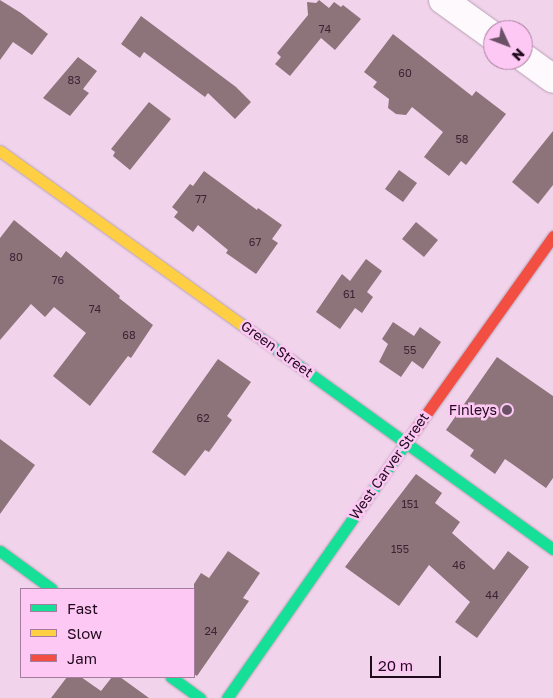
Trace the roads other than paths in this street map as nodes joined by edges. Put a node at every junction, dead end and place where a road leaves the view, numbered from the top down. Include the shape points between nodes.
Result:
1 (443, 0) edge
2 (483, 29) edge
3 (533, 64) edge
4 (553, 78) edge
5 (0, 151) edge
6 (553, 236) edge
7 (406, 442) junction
8 (553, 549) edge
9 (0, 551) edge
10 (51, 588) edge
11 (172, 678) edge
12 (200, 698) edge
13 (227, 698) edge

1 - 2 street
3 - 4 street
5 - 7 street, Green Street
6 - 7 street, West Carver Street
7 - 8 street, Green Street
7 - 13 street, West Carver Street
9 - 10 street
11 - 12 street

